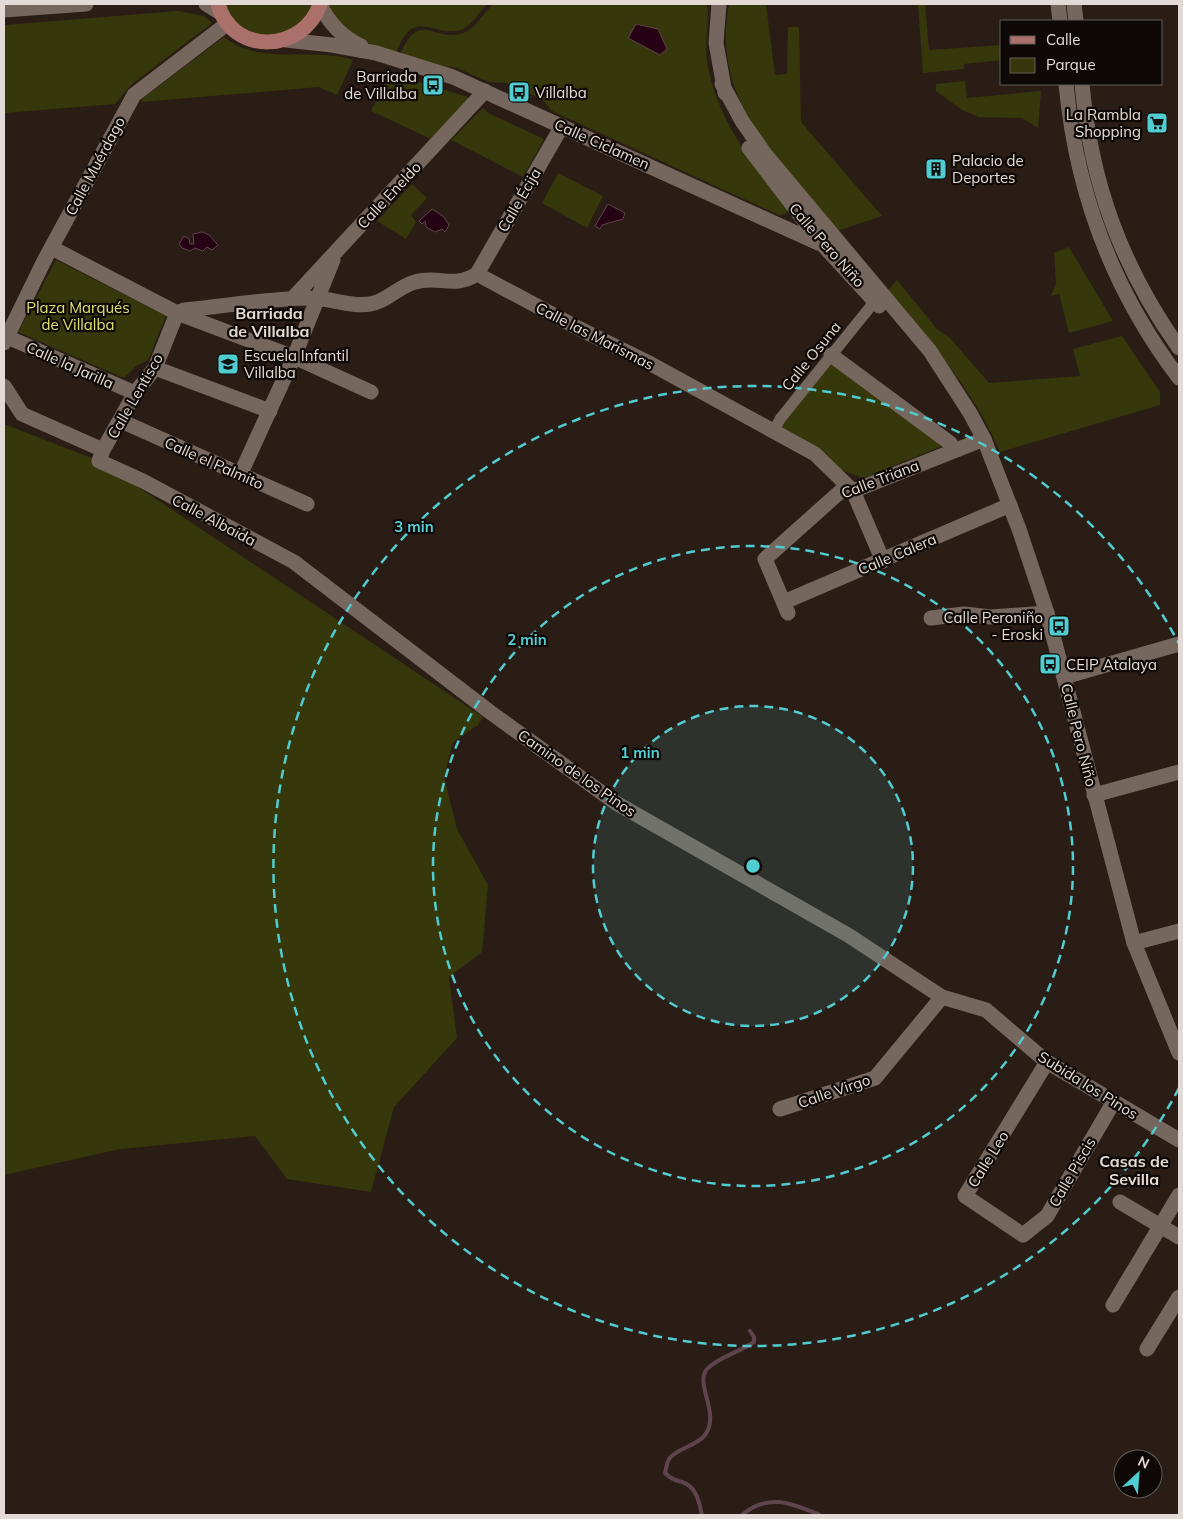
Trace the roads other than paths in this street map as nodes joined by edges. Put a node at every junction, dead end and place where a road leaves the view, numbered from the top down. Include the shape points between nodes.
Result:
1 (86, 4) edge
2 (206, 4) edge
3 (320, 4) edge
4 (719, 4) edge
5 (1058, 4) edge
6 (1074, 4) edge
7 (4, 10) edge
8 (222, 14) edge
9 (1060, 20) edge
10 (1076, 20) edge
11 (286, 40) junction
12 (376, 53) junction
13 (722, 84) junction
14 (1066, 85) edge
15 (1082, 85) edge
16 (485, 91) junction
17 (562, 126) junction
18 (792, 205) junction
19 (779, 225) junction
20 (823, 245) junction
21 (52, 248) junction
22 (338, 250) junction
23 (477, 274) junction
24 (316, 298) junction
25 (292, 299) junction
26 (882, 301) junction
27 (178, 313) junction
28 (5, 339) edge
29 (1179, 348) edge
30 (831, 355) junction
31 (294, 357) junction
32 (155, 368) junction
33 (1179, 378) edge
34 (4, 386) edge
35 (371, 392) dead end
36 (135, 394) junction
37 (270, 411) junction
38 (120, 421) junction
39 (773, 432) junction
40 (984, 439) junction
41 (954, 450) junction
42 (101, 455) junction
43 (240, 474) junction
44 (853, 491) junction
45 (306, 504) dead end
46 (1010, 505) junction
47 (883, 561) junction
48 (324, 586) joint
49 (786, 607) joint
50 (1047, 613) junction
51 (931, 618) dead end
52 (1179, 644) edge
53 (1064, 677) junction
54 (1179, 772) edge
55 (1094, 795) junction
56 (1179, 931) edge
57 (848, 935) joint
58 (1134, 943) junction
59 (1145, 974) junction
60 (942, 998) junction
61 (1179, 1036) edge
62 (1179, 1053) edge
63 (1047, 1062) junction
64 (1112, 1103) junction
65 (780, 1109) dead end
66 (1179, 1140) edge
67 (1179, 1195) edge
68 (1120, 1202) dead end
69 (1161, 1226) junction
70 (1023, 1235) joint
71 (1179, 1237) edge
72 (1179, 1297) edge
73 (1113, 1305) dead end
74 (1147, 1349) dead end

1 - 7 street
2 - 8 street
3 - 11 main road via 308,26
3 - 12 street, Calle Ciclamen via 338,32
4 - 13 street, Calle Pero Niño via 716,43
5 - 9 street
6 - 10 street
8 - 11 main road via 240,34 254,41
8 - 21 street, Calle Muérdago via 134,95
11 - 12 street, Calle Ciclamen
12 - 16 street, Calle Ciclamen via 453,77
13 - 18 street, Calle Pero Niño via 740,134
13 - 26 street, Calle Pero Niño via 765,154
14 - 33 street via 1080,176 1095,225 1130,305
15 - 29 street via 1096,173 1111,222 1132,271
16 - 17 street, Calle Ciclamen
16 - 22 street, Calle Eneldo
17 - 19 street, Calle Ciclamen
17 - 23 street, Calle Écija
18 - 19 street via 790,220
18 - 20 street, Calle Pero Niño
19 - 20 street, Calle Ciclamen
20 - 26 street via 832,246
21 - 27 street
21 - 28 street, Calle Muérdago
22 - 24 street
22 - 25 street, Calle Eneldo
23 - 24 street via 467,281 453,283 435,279 414,282 371,304 344,304
23 - 39 street, Calle las Marismas via 651,364
24 - 25 street
24 - 31 street
25 - 27 street
26 - 30 street, Calle Osuna
26 - 40 street, Calle Pero Niño via 930,351
27 - 31 street
27 - 32 street, Calle Lentisco
28 - 36 street, Calle la Jarilla
30 - 39 street, Calle Osuna
30 - 41 street via 950,443
31 - 35 street
31 - 37 street
32 - 36 street, Calle Lentisco
32 - 37 street
34 - 42 street via 22,414
36 - 38 street, Calle Lentisco
37 - 43 street
38 - 42 street, Calle Lentisco
38 - 43 street, Calle el Palmito
39 - 44 street, Calle las Marismas via 814,454
40 - 41 street, Calle Triana
40 - 46 street, Calle Pero Niño
41 - 44 street, Calle Triana
42 - 48 street, Calle Albaida via 294,562
43 - 45 street, Calle el Palmito
44 - 47 street
44 - 49 street, Calle Triana via 842,490 765,559
46 - 47 street, Calle Calera
46 - 50 street, Calle Pero Niño
47 - 49 street, Calle Calera
48 - 57 street, Camino de los Pinos via 616,804
50 - 51 street via 991,617 964,614
50 - 53 street, Calle Pero Niño
52 - 53 street
53 - 55 street, Calle Pero Niño
54 - 55 street
55 - 58 street, Calle Pero Niño
56 - 58 street
57 - 60 street, Subida los Pinos
58 - 59 street, Calle Pero Niño
59 - 61 street, Calle Pero Niño
59 - 62 street, Calle Pero Niño
60 - 63 street, Subida los Pinos via 986,1010
60 - 65 street, Calle Virgo via 875,1078
63 - 64 street, Subida los Pinos
63 - 70 street, Calle Leo via 965,1196
64 - 66 street, Subida los Pinos
64 - 70 street, Calle Piscis via 1047,1216
67 - 69 street
68 - 69 street
69 - 71 street
69 - 73 street
72 - 74 street

